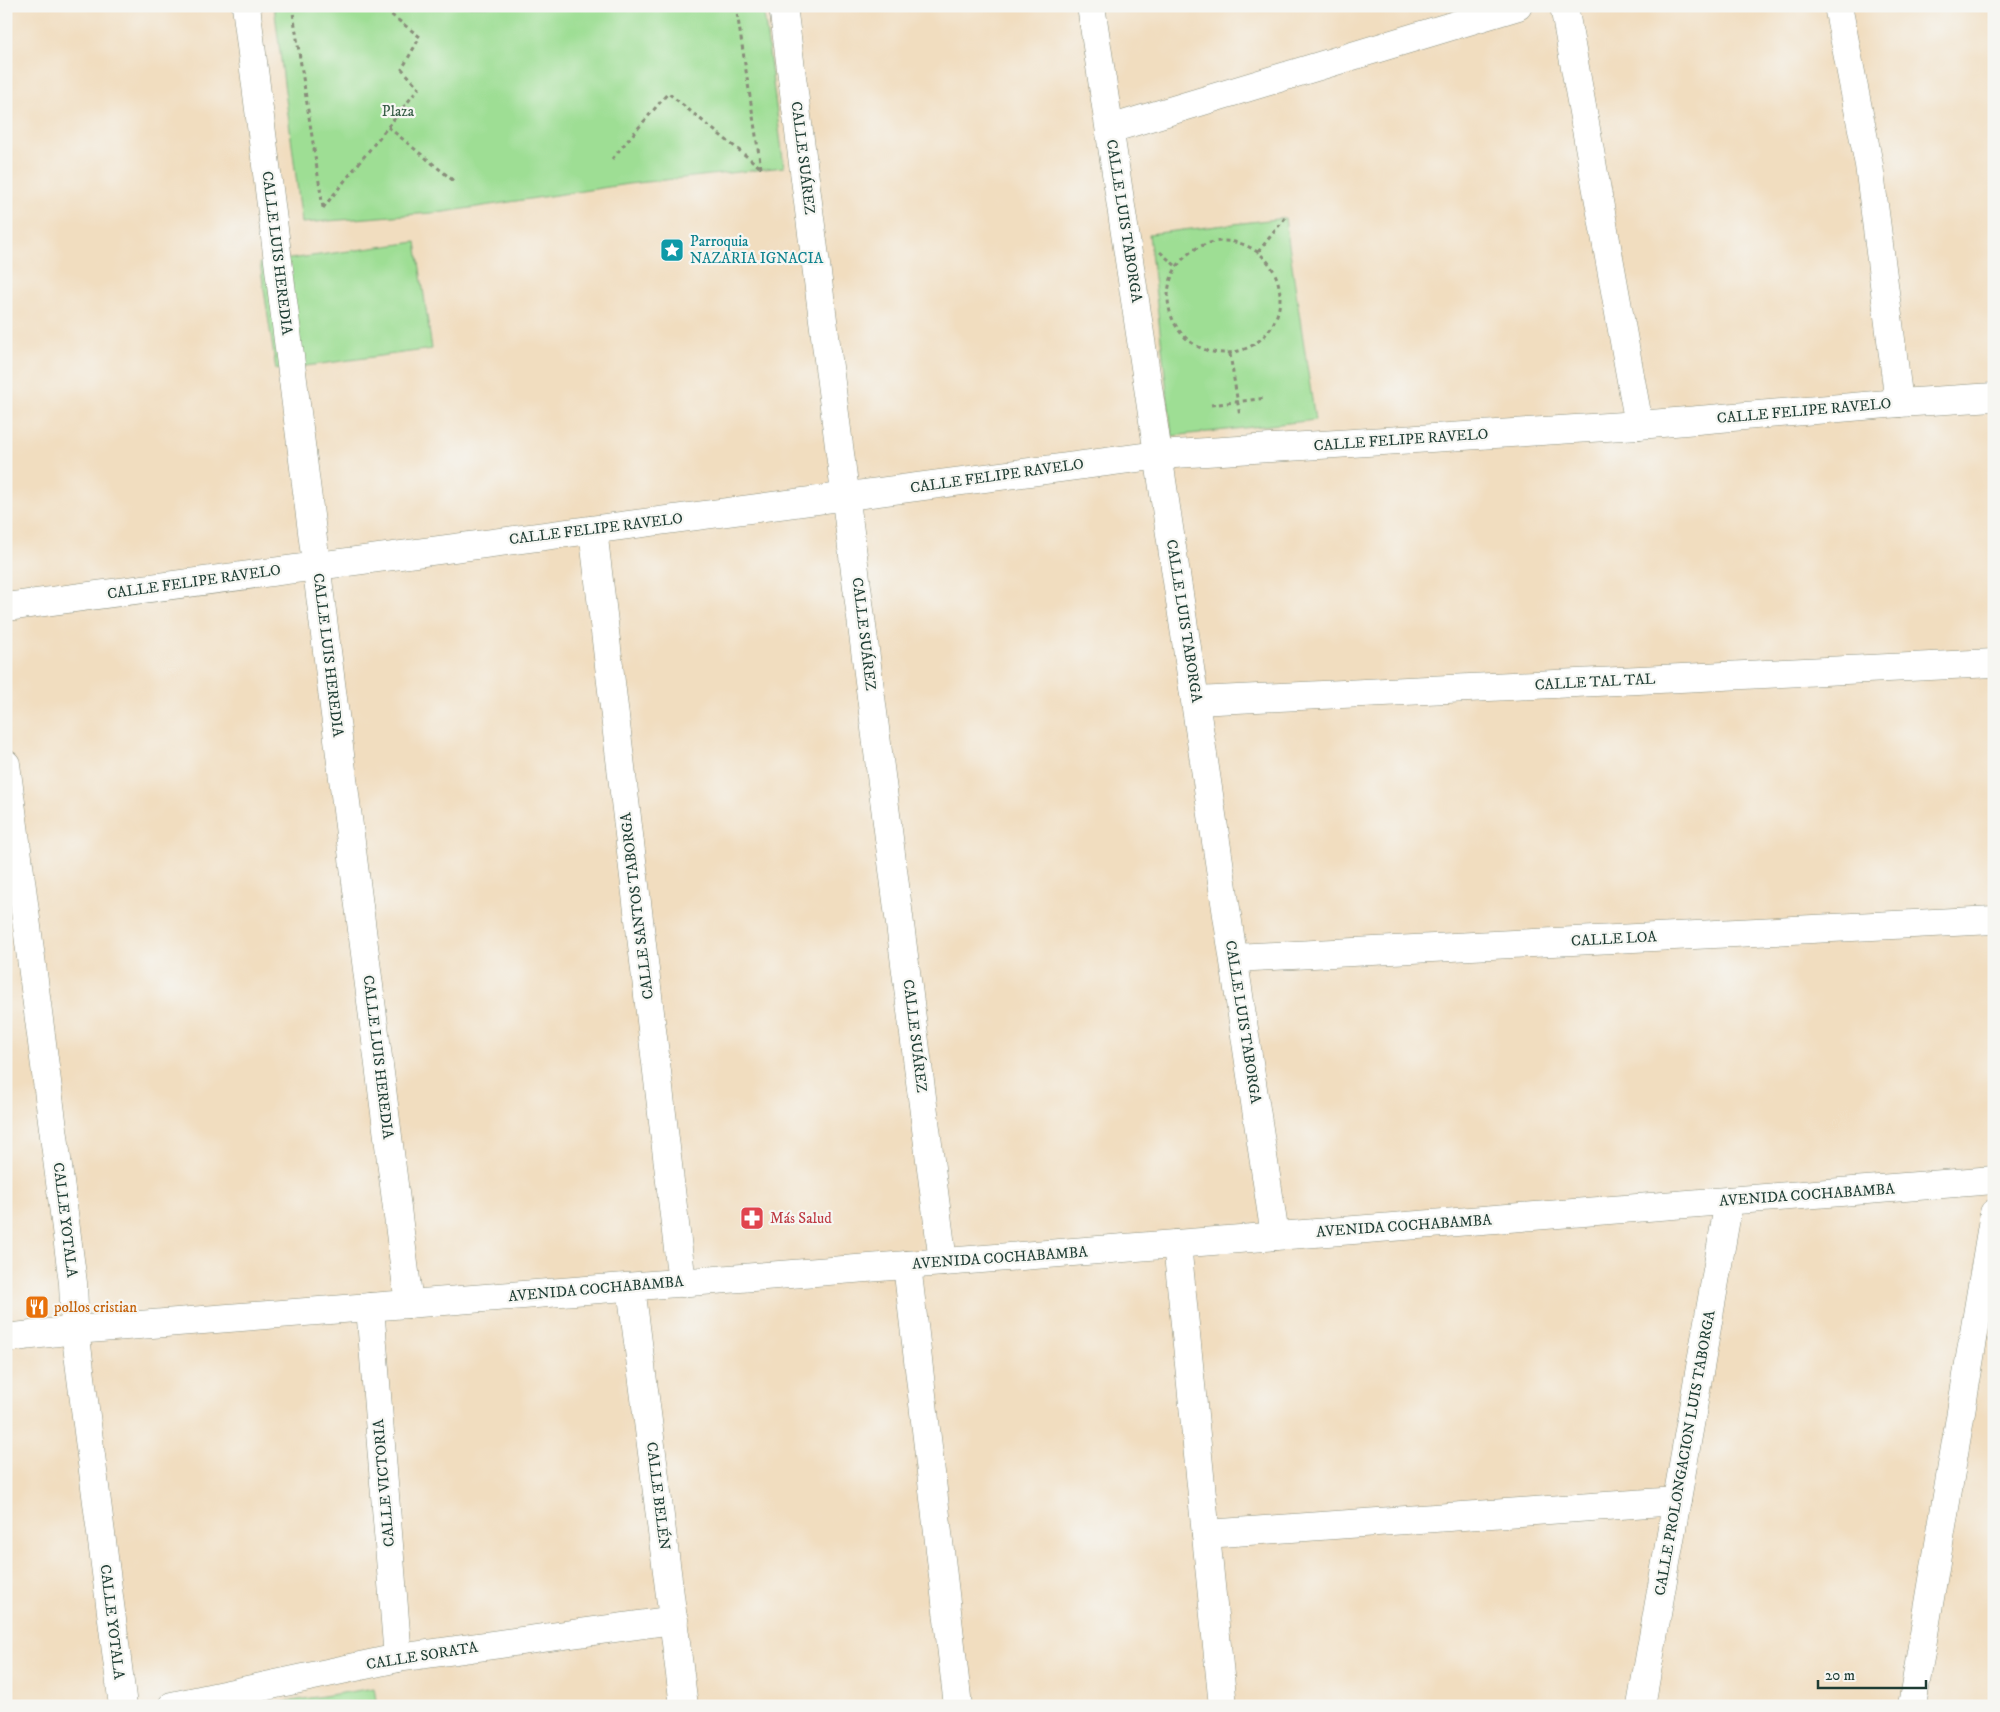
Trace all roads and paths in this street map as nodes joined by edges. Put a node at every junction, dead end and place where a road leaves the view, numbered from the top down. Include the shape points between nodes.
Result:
1 (246, 6) edge
2 (292, 6) edge
3 (380, 6) edge
4 (736, 6) edge
5 (783, 6) edge
6 (1092, 6) edge
7 (1518, 6) edge
8 (1564, 6) edge
9 (1838, 6) edge
10 (388, 127) junction
11 (1110, 129) junction
12 (612, 159) dead end
13 (455, 182) dead end
14 (1285, 218) dead end
15 (1258, 252) junction
16 (1230, 354) junction
17 (1994, 397) edge
18 (1266, 398) dead end
19 (1238, 402) junction
20 (1899, 403) junction
21 (1211, 405) dead end
22 (1639, 425) junction
23 (1246, 449) junction
24 (1159, 455) junction
25 (846, 496) junction
26 (593, 530) junction
27 (316, 566) junction
28 (6, 607) edge
29 (1994, 663) edge
30 (1196, 701) junction
31 (6, 764) edge
32 (1994, 920) edge
33 (1234, 958) junction
34 (1994, 1180) edge
35 (1729, 1201) junction
36 (1994, 1213) edge
37 (1275, 1236) junction
38 (1177, 1244) junction
39 (943, 1262) junction
40 (907, 1265) junction
41 (682, 1283) junction
42 (631, 1287) junction
43 (409, 1304) junction
44 (370, 1307) junction
45 (75, 1330) junction
46 (6, 1338) edge
47 (1677, 1501) junction
48 (1206, 1534) junction
49 (674, 1620) junction
50 (398, 1658) junction
51 (123, 1706) edge
52 (172, 1706) edge
53 (684, 1706) edge
54 (958, 1706) edge
55 (1223, 1706) edge
56 (1641, 1706) edge
57 (1912, 1706) edge

1 - 27 street, CALLE LUIS HEREDIA
2 - 10 path via 323,208
3 - 10 path via 420,37 402,69 419,88
4 - 12 path via 761,168 668,94
5 - 25 street, CALLE SUÁREZ
6 - 11 street, CALLE LUIS TABORGA
7 - 11 street
8 - 22 street
9 - 20 street via 1869,165
10 - 13 path
11 - 24 street, CALLE LUIS TABORGA
14 - 15 path
15 - 16 path via 1272,266 1280,284 1281,303 1275,322 1264,338 1248,349
15 - 16 path via 1240,244 1221,241 1204,245 1188,254 1170,283 1168,301 1172,318 1181,334 1195,346
16 - 19 path
17 - 20 street, CALLE FELIPE RAVELO
18 - 19 path
19 - 21 path
19 - 23 path
20 - 22 street, CALLE FELIPE RAVELO
22 - 23 street, CALLE FELIPE RAVELO
23 - 24 street, CALLE FELIPE RAVELO
24 - 25 street, CALLE FELIPE RAVELO
24 - 30 street, CALLE LUIS TABORGA
25 - 26 street, CALLE FELIPE RAVELO
25 - 39 street, CALLE SUÁREZ
26 - 27 street, CALLE FELIPE RAVELO
26 - 41 street, CALLE SANTOS TABORGA
27 - 28 street, CALLE FELIPE RAVELO
27 - 43 street, CALLE LUIS HEREDIA
29 - 30 street, CALLE TAL TAL
30 - 33 street, CALLE LUIS TABORGA
31 - 45 street, CALLE YOTALA via 73,1283
32 - 33 street, CALLE LOA
33 - 37 street, CALLE LUIS TABORGA
34 - 35 street, AVENIDA COCHABAMBA
35 - 37 street, AVENIDA COCHABAMBA
35 - 47 street, CALLE PROLONGACION LUIS TABORGA
36 - 57 street
37 - 38 street, AVENIDA COCHABAMBA
38 - 39 street, AVENIDA COCHABAMBA
38 - 48 street
39 - 40 street, AVENIDA COCHABAMBA
40 - 41 street, AVENIDA COCHABAMBA
40 - 54 street
41 - 42 street, AVENIDA COCHABAMBA
42 - 43 street, AVENIDA COCHABAMBA
42 - 49 street, CALLE BELÉN
43 - 44 street, AVENIDA COCHABAMBA
44 - 45 street, AVENIDA COCHABAMBA
44 - 50 street, CALLE VICTORIA
45 - 46 street, AVENIDA COCHABAMBA
45 - 51 street, CALLE YOTALA
47 - 48 street
47 - 56 street, CALLE PROLONGACION LUIS TABORGA
48 - 55 street
49 - 50 street, CALLE SORATA
49 - 53 street, CALLE BELÉN
50 - 52 street, CALLE SORATA

